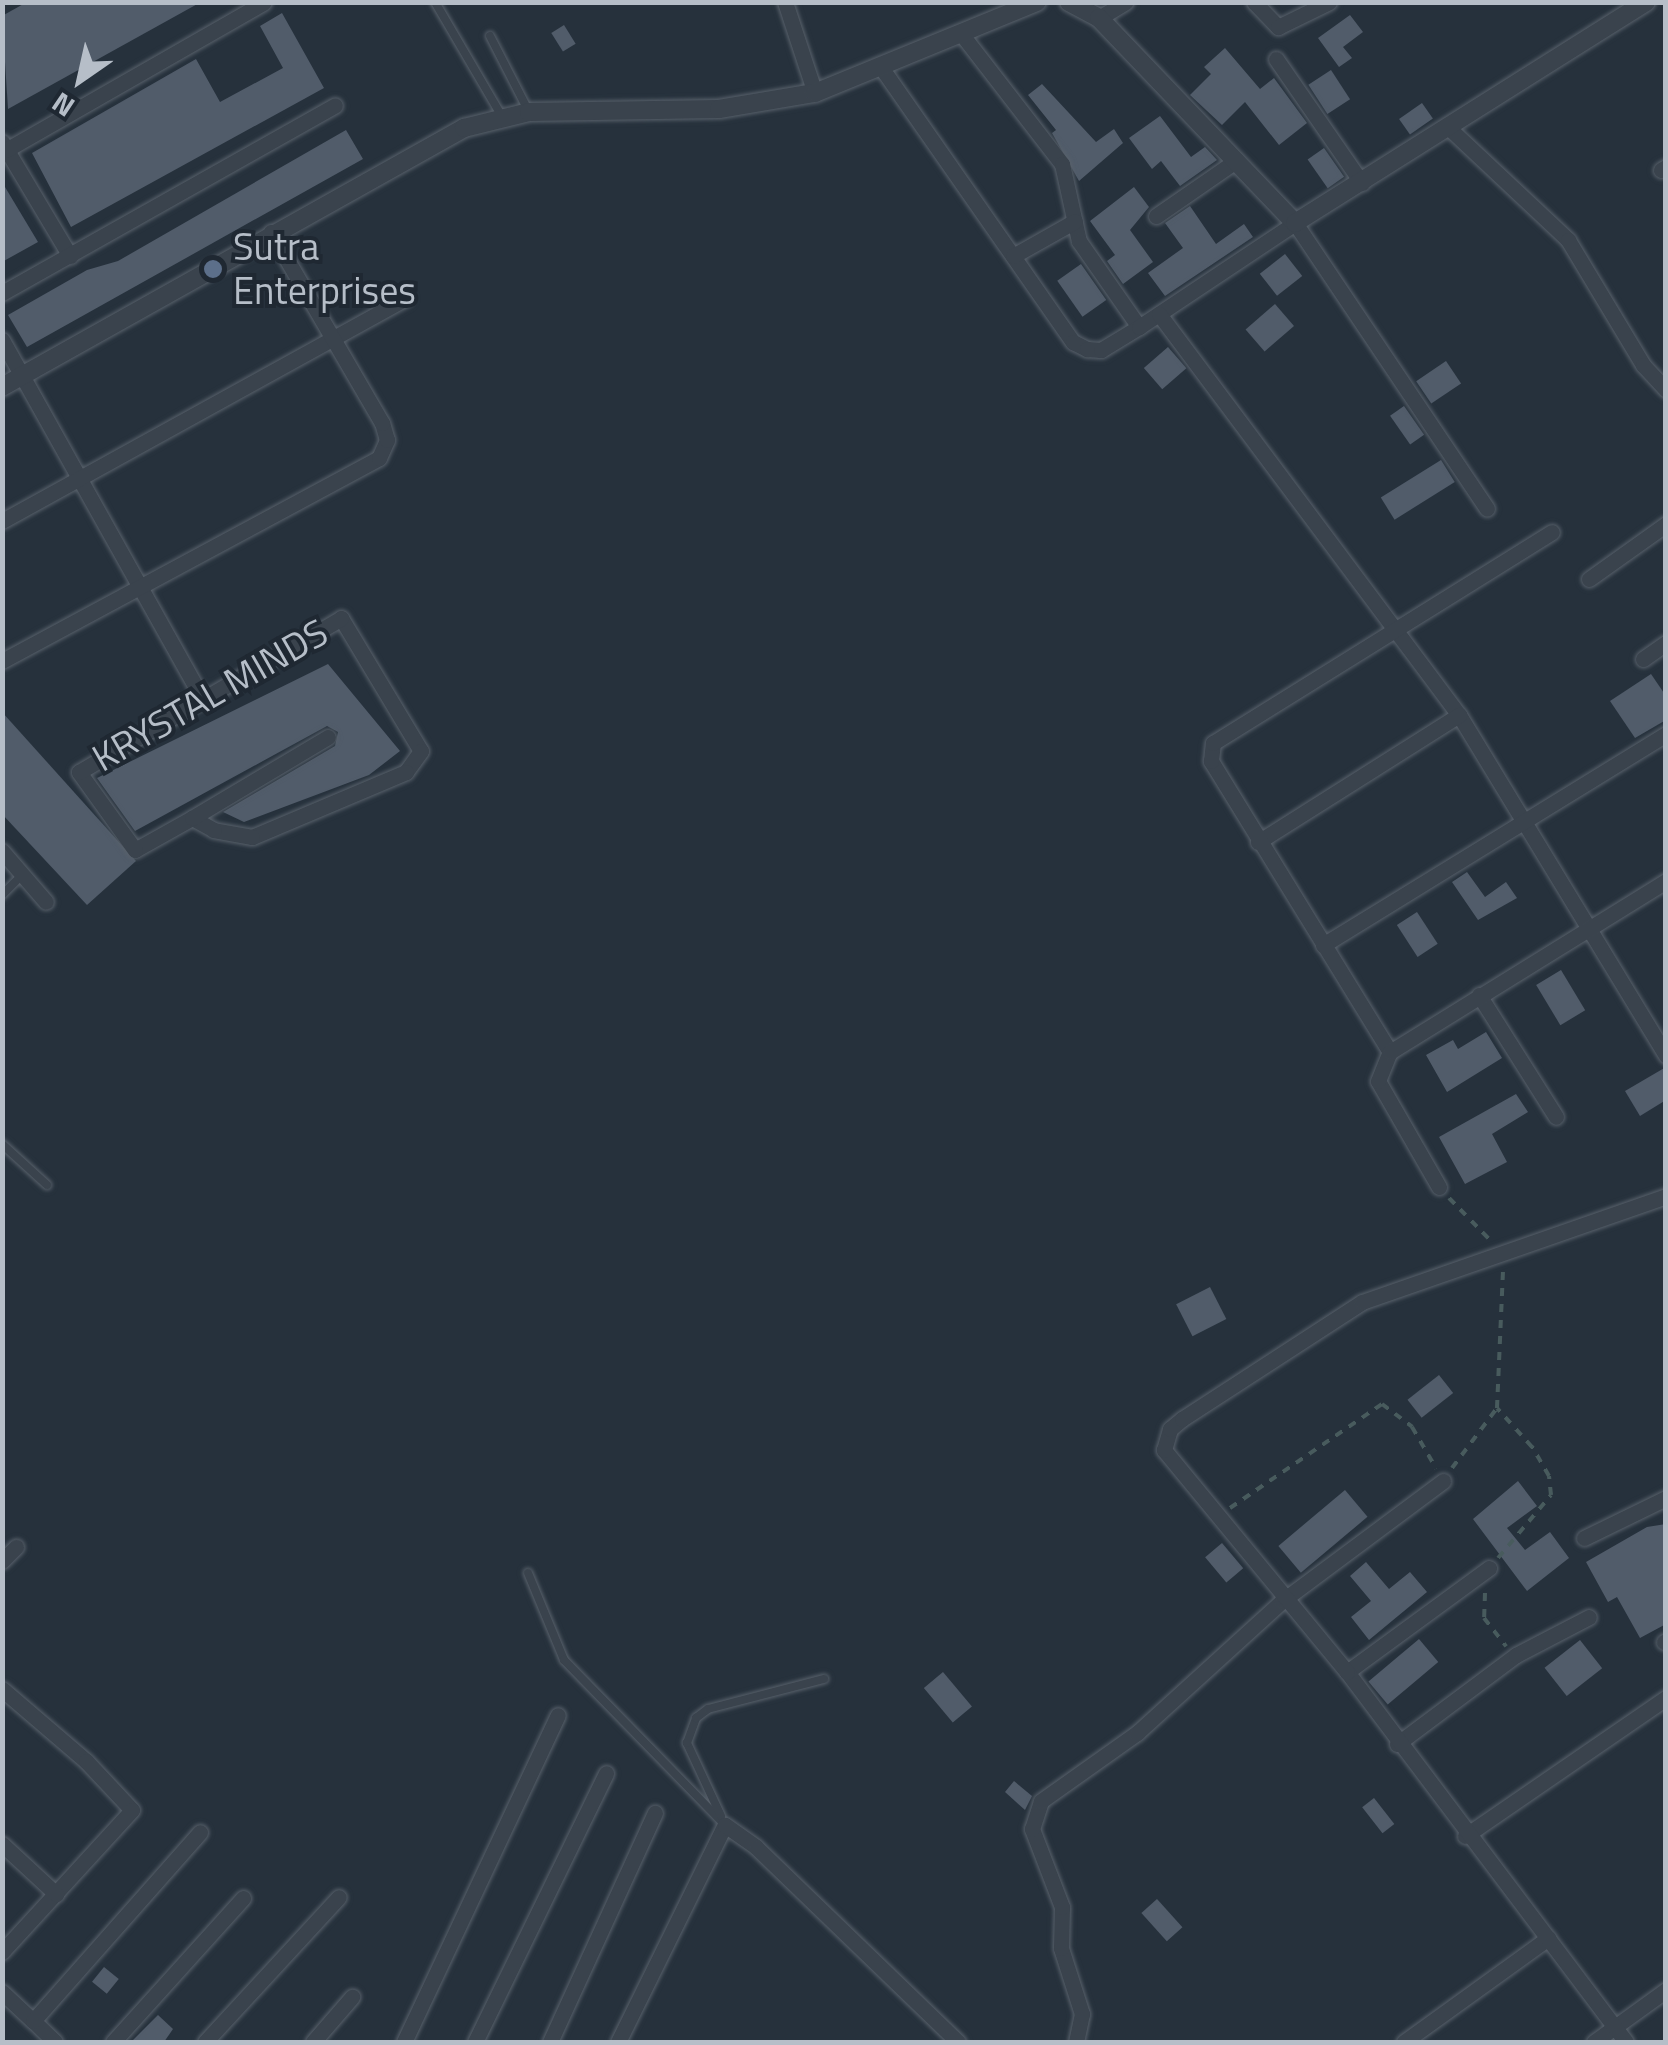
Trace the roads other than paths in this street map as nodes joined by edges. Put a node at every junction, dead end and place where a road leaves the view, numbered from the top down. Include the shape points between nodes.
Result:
1 (264, 2) edge
2 (435, 2) edge
3 (784, 2) edge
4 (1037, 2) edge
5 (1069, 2) edge
6 (1126, 2) edge
7 (1254, 2) edge
8 (1328, 2) edge
9 (1646, 2) edge
10 (1098, 18) junction
11 (490, 36) dead end
12 (963, 36) junction
13 (1276, 60) dead end
14 (883, 70) junction
15 (816, 93) junction
16 (335, 106) dead end
17 (529, 112) junction
18 (501, 115) junction
19 (1450, 128) junction
20 (4, 146) edge
21 (1237, 160) junction
22 (1362, 183) junction
23 (1156, 216) dead end
24 (1074, 220) junction
25 (1295, 224) junction
26 (271, 232) junction
27 (70, 256) junction
28 (1013, 256) junction
29 (2, 293) edge
30 (406, 298) dead end
31 (1159, 314) junction
32 (1140, 327) junction
33 (2, 340) edge
34 (333, 340) junction
35 (22, 377) junction
36 (2, 387) edge
37 (1666, 390) edge
38 (82, 477) junction
39 (1487, 508) dead end
40 (2, 521) edge
41 (1666, 524) edge
42 (1552, 532) dead end
43 (1589, 579) dead end
44 (146, 586) junction
45 (1397, 632) junction
46 (1666, 643) edge
47 (1644, 658) dead end
48 (2, 661) edge
49 (203, 699) junction
50 (1458, 715) junction
51 (1666, 734) edge
52 (328, 738) dead end
53 (192, 818) junction
54 (1523, 819) junction
55 (1258, 842) junction
56 (2, 851) edge
57 (23, 874) junction
58 (1666, 881) edge
59 (2, 895) edge
60 (46, 902) dead end
61 (1588, 926) junction
62 (1324, 945) junction
63 (1479, 995) junction
64 (1390, 1052) junction
65 (1666, 1056) edge
66 (1556, 1117) dead end
67 (2, 1144) edge
68 (47, 1184) dead end
69 (1439, 1187) road end
70 (1666, 1196) edge
71 (1443, 1480) road end
72 (1666, 1498) edge
73 (1584, 1538) dead end
74 (16, 1546) dead end
75 (2, 1562) edge
76 (1489, 1568) road end
77 (528, 1573) dead end
78 (1282, 1601) junction
79 (1589, 1617) dead end
80 (1347, 1672) junction
81 (824, 1679) dead end
82 (2, 1689) edge
83 (1666, 1698) edge
84 (558, 1714) dead end
85 (1398, 1744) junction
86 (606, 1773) dead end
87 (655, 1813) dead end
88 (725, 1825) junction
89 (200, 1832) dead end
90 (1465, 1836) junction
91 (2, 1844) edge
92 (56, 1894) junction
93 (339, 1897) dead end
94 (243, 1898) dead end
95 (1548, 1938) junction
96 (2, 1952) edge
97 (1666, 1990) edge
98 (2, 1992) edge
99 (352, 1997) dead end
100 (33, 2020) junction
101 (1616, 2027) junction
102 (55, 2042) edge
103 (114, 2042) edge
104 (205, 2042) edge
105 (312, 2042) edge
106 (404, 2042) edge
107 (475, 2042) edge
108 (550, 2042) edge
109 (618, 2042) edge
110 (958, 2042) edge
111 (1076, 2042) edge
112 (1404, 2042) edge
113 (1594, 2042) edge
114 (1626, 2042) edge

1 - 20 street
2 - 18 lane
3 - 15 street
4 - 12 street
5 - 10 street
6 - 10 street
7 - 8 street via 1278,28
9 - 19 street
10 - 21 street
11 - 17 lane
12 - 14 street
12 - 24 street via 1062,164
13 - 22 street
14 - 15 street
14 - 28 street
15 - 17 street via 719,109
16 - 27 street
17 - 18 street
18 - 26 street via 464,128
19 - 22 street
19 - 37 street via 1568,240 1643,365
20 - 27 street
21 - 23 street
21 - 25 street
22 - 25 street
24 - 28 street
24 - 32 street via 1079,241
25 - 31 street
25 - 39 street
26 - 34 street
26 - 35 street
27 - 29 street
28 - 32 street via 1073,342 1101,350
30 - 34 street
31 - 32 street
31 - 45 street
33 - 35 street
34 - 38 street
34 - 44 street via 382,423 387,440 379,458
35 - 36 street
35 - 38 street
38 - 40 street
38 - 44 street
41 - 43 street
42 - 45 street
44 - 48 street
44 - 49 street
45 - 50 street
45 - 55 street via 1213,743 1211,762
46 - 47 street
49 - 53 street, KRYSTAL MINDS via 78,772 135,850
49 - 53 street, KRYSTAL MINDS via 341,618 421,751 406,772 252,837
50 - 54 street
50 - 55 street
51 - 54 street
52 - 53 street
54 - 61 street
54 - 62 street
55 - 62 street
56 - 57 street
57 - 59 lane
57 - 60 street
58 - 61 street
61 - 63 street
61 - 65 street
62 - 64 street
63 - 64 street
63 - 66 street
64 - 69 street via 1378,1081
67 - 68 lane
70 - 78 street via 1362,1302 1170,1430 1169,1461
71 - 78 street
72 - 73 street
74 - 75 street
76 - 80 street
77 - 88 lane via 564,1660
78 - 80 street
78 - 111 street via 1137,1733 1034,1813 1032,1829 1062,1906 1061,1948 1082,2014
79 - 85 street via 1516,1655
80 - 85 street
81 - 88 lane via 708,1709 696,1718 687,1743
82 - 92 street via 132,1810
83 - 90 street
84 - 106 street
85 - 90 street
86 - 107 street
87 - 108 street
88 - 109 street
88 - 110 street via 756,1847
89 - 100 street
90 - 95 street
91 - 92 street
92 - 96 street
93 - 104 street
94 - 103 street
95 - 101 street
95 - 112 street
97 - 101 street
98 - 100 street
99 - 105 street
100 - 102 street
101 - 113 street
101 - 114 street

